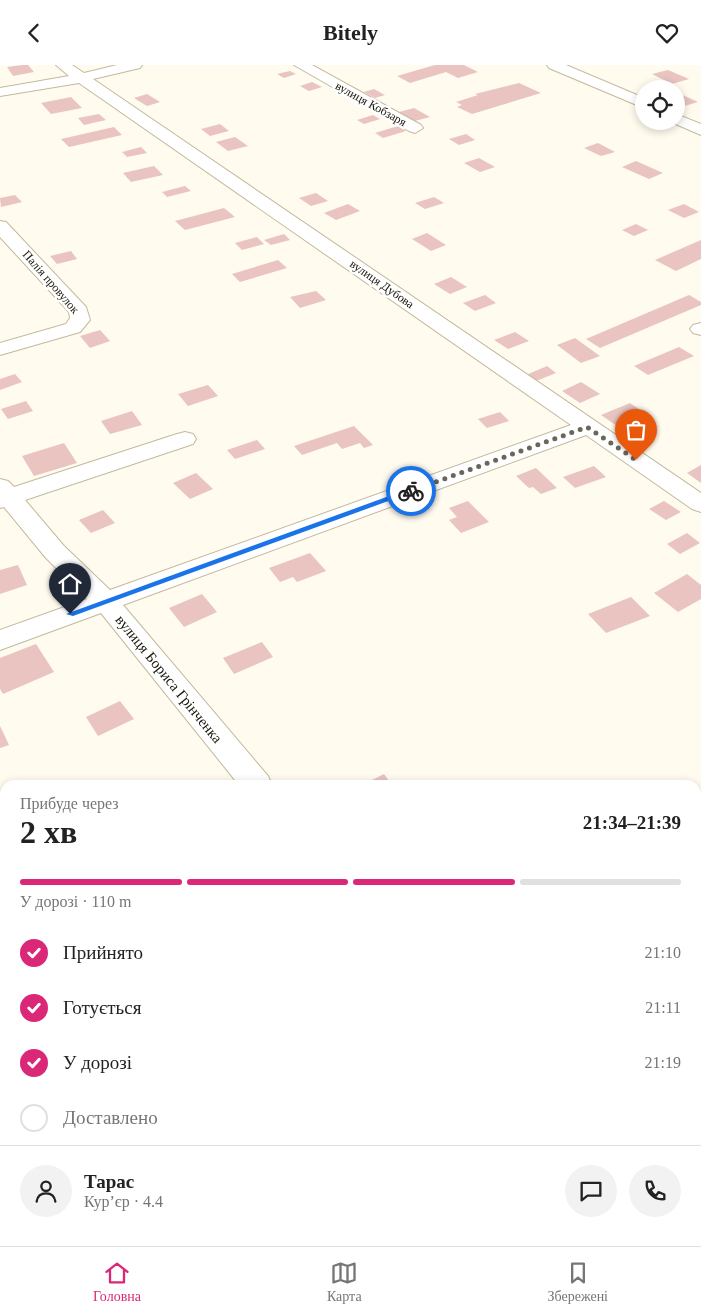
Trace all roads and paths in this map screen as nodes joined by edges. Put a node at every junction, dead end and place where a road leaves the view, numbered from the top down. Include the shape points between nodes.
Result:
1 (63, 65) edge
2 (135, 65) edge
3 (301, 65) edge
4 (554, 65) edge
5 (80, 78) junction
6 (0, 92) edge
7 (635, 101) edge
8 (685, 123) edge
9 (415, 128) dead end
10 (701, 130) edge
11 (0, 226) edge
12 (0, 349) edge
13 (587, 427) junction
14 (185, 439) dead end
15 (3, 494) edge
16 (701, 504) edge
17 (105, 601) junction
18 (0, 640) edge
19 (252, 780) edge

1 - 5 street, вулиця Дубова
2 - 5 street
3 - 9 street, вулиця Кобзаря
4 - 7 street
5 - 6 street
5 - 13 street, вулиця Дубова
8 - 10 street
11 - 12 street, Палія провулок via 81,317 73,328
13 - 16 street, вулиця Дубова
13 - 17 street
14 - 15 street
15 - 17 street, вулиця Бориса Грінченка
17 - 18 street
17 - 19 street, вулиця Бориса Грінченка

